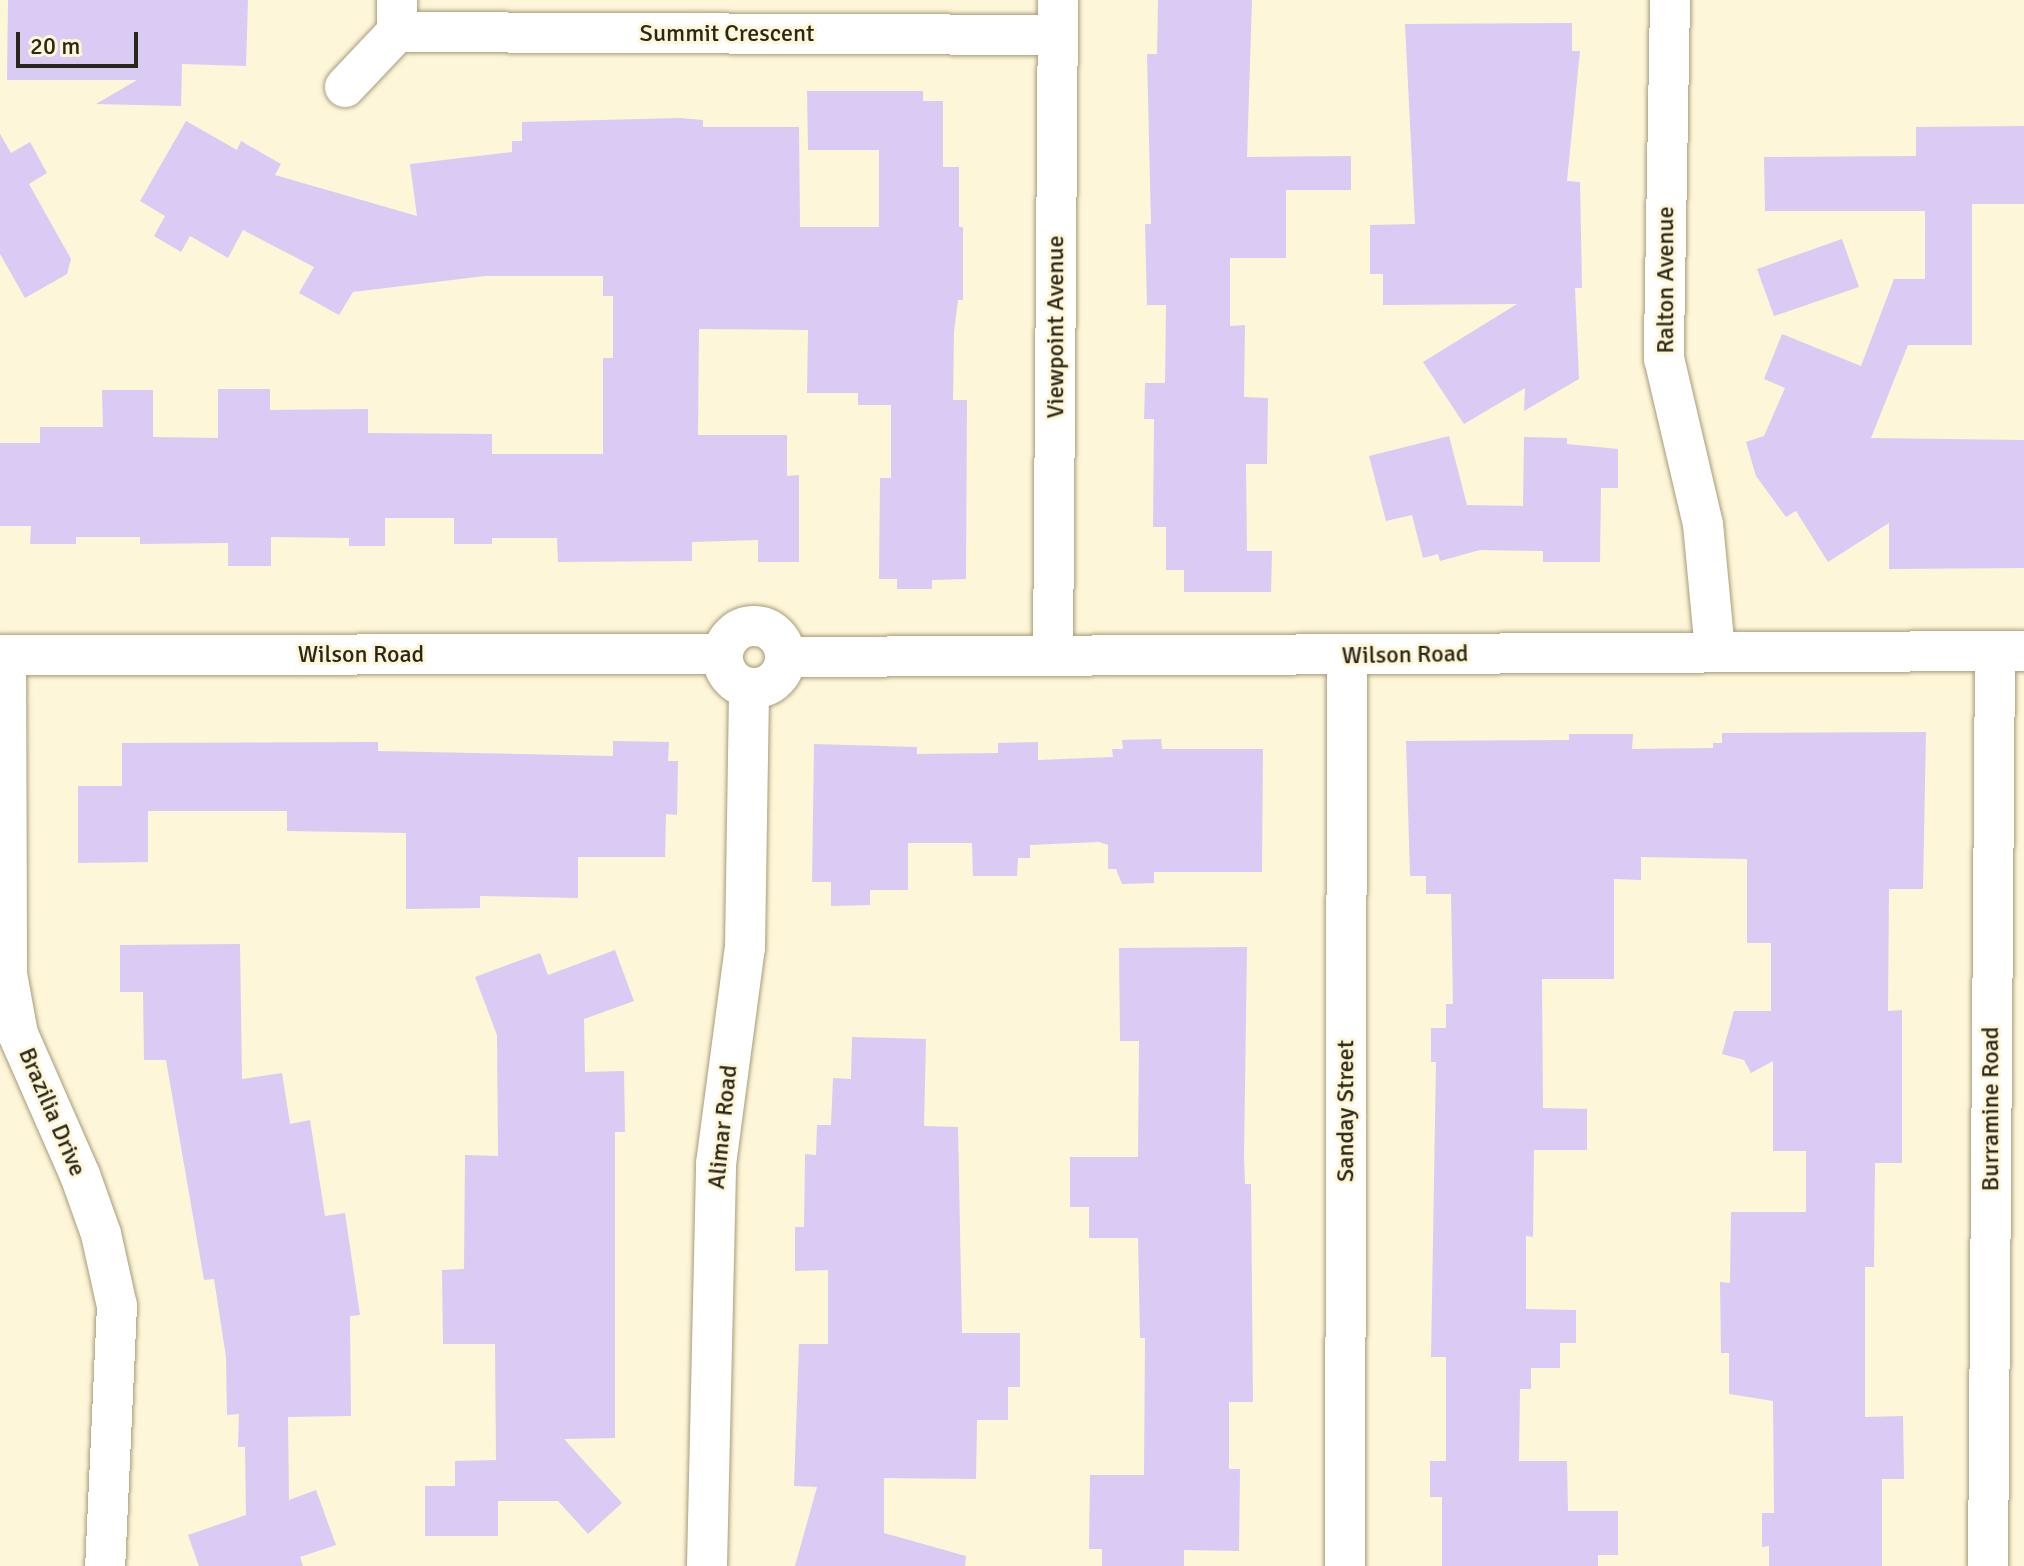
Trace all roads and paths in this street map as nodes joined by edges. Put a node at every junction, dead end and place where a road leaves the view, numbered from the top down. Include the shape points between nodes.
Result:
1 (1670, 0) edge
2 (397, 16) edge
3 (1058, 17) edge
4 (345, 87) dead end
5 (1715, 651) junction
6 (2009, 651) edge
7 (723, 654) junction
8 (3, 655) edge
9 (1053, 655) junction
10 (786, 657) junction
11 (1347, 657) junction
12 (749, 688) junction
13 (105, 1566) edge
14 (707, 1566) edge
15 (1345, 1566) edge
16 (1988, 1566) edge

1 - 5 street, Ralton Avenue via 1664,358 1703,524
2 - 3 street, Summit Crescent
2 - 4 street, Summit Crescent
3 - 9 street, Viewpoint Avenue
5 - 6 street, Wilson Road
5 - 11 street, Wilson Road
6 - 16 street, Burramine Road
7 - 8 street, Wilson Road
7 - 10 street via 732,635 760,626 779,637
7 - 12 street via 730,676
8 - 13 street, Brazilia Drive via 7,974 18,1034 80,1175 101,1234 117,1306
9 - 10 street, Wilson Road
9 - 11 street, Wilson Road
10 - 12 street via 770,684
11 - 15 street, Sanday Street
12 - 14 street, Alimar Road via 745,948 716,1164

